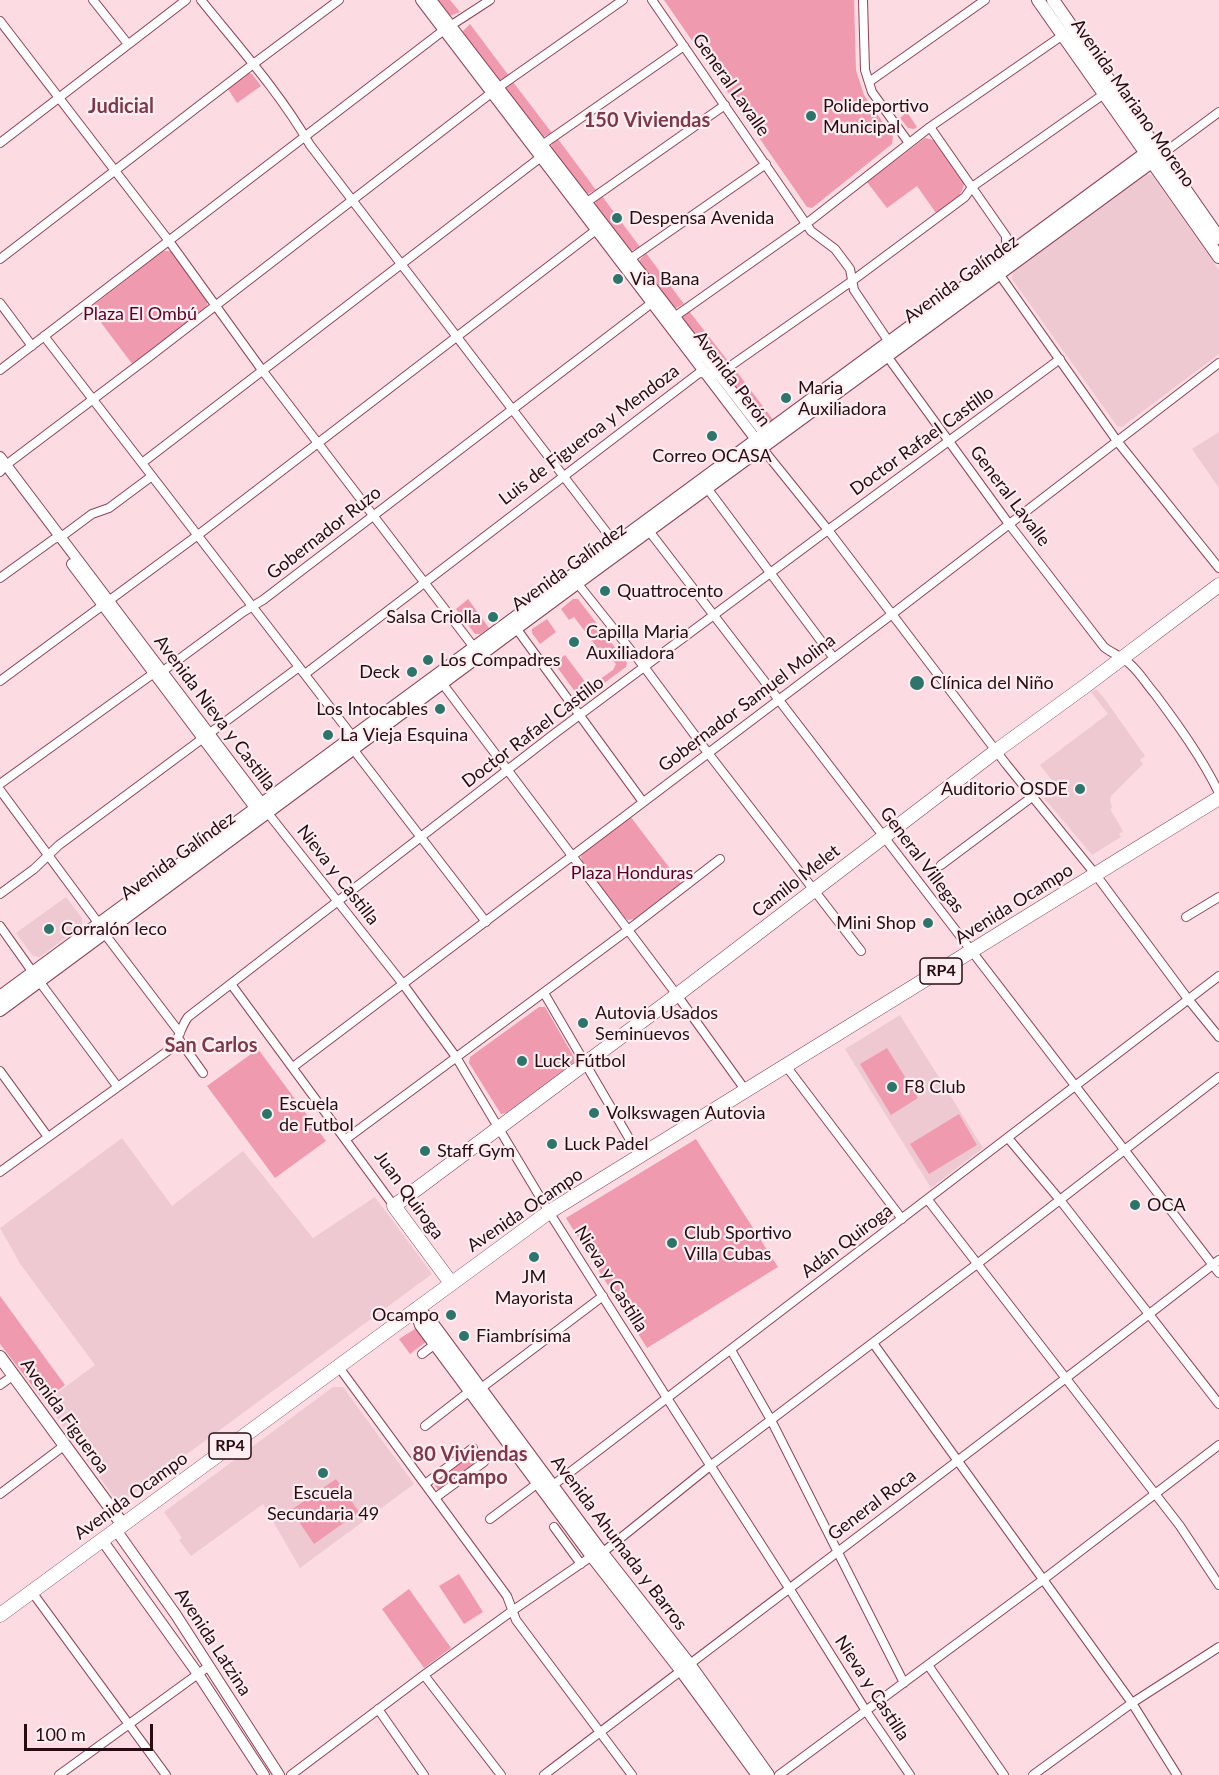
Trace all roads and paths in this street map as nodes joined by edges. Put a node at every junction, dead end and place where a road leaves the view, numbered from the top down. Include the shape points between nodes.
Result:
1 (93, 0) edge
2 (186, 0) edge
3 (201, 0) edge
4 (339, 0) edge
5 (421, 0) edge
6 (431, 0) edge
7 (490, 0) edge
8 (623, 0) edge
9 (652, 0) edge
10 (863, 0) edge
11 (985, 0) edge
12 (1038, 0) edge
13 (1053, 0) edge
14 (0, 21) edge
15 (448, 28) junction
16 (1063, 35) junction
17 (128, 44) junction
18 (684, 46) junction
19 (252, 64) junction
20 (869, 82) junction
21 (496, 90) junction
22 (1104, 94) junction
23 (59, 98) junction
24 (725, 105) junction
25 (1219, 112) edge
26 (930, 127) junction
27 (305, 137) junction
28 (0, 143) edge
29 (909, 143) junction
30 (542, 145) junction
31 (1153, 156) junction
32 (541, 157) junction
33 (766, 164) junction
34 (115, 170) junction
35 (972, 187) junction
36 (353, 200) junction
37 (587, 202) junction
38 (806, 224) junction
39 (601, 227) junction
40 (1006, 237) junction
41 (1219, 238) edge
42 (170, 241) junction
43 (1015, 249) junction
44 (1219, 257) edge
45 (0, 259) edge
46 (630, 259) junction
47 (402, 264) junction
48 (996, 269) junction
49 (852, 280) junction
50 (656, 300) junction
51 (0, 303) edge
52 (216, 306) junction
53 (671, 319) junction
54 (44, 336) junction
55 (457, 336) junction
56 (889, 342) junction
57 (32, 346) junction
58 (887, 356) junction
59 (1060, 359) junction
60 (1219, 363) edge
61 (0, 370) edge
62 (262, 370) junction
63 (707, 373) junction
64 (719, 374) junction
65 (93, 400) junction
66 (512, 409) junction
67 (761, 440) junction
68 (1117, 441) junction
69 (950, 442) junction
70 (319, 444) junction
71 (142, 463) junction
72 (2, 467) edge
73 (152, 476) junction
74 (563, 476) junction
75 (706, 488) junction
76 (373, 516) junction
77 (1009, 524) junction
78 (646, 527) junction
79 (828, 530) junction
80 (198, 535) junction
81 (57, 538) junction
82 (618, 547) junction
83 (1219, 568) edge
84 (770, 573) junction
85 (0, 578) edge
86 (574, 580) junction
87 (424, 583) junction
88 (1219, 585) edge
89 (106, 603) junction
90 (253, 606) junction
91 (891, 615) junction
92 (714, 616) junction
93 (516, 628) junction
94 (478, 651) junction
95 (833, 657) junction
96 (1123, 658) junction
97 (645, 668) junction
98 (302, 670) junction
99 (158, 672) junction
100 (0, 681) edge
101 (442, 683) junction
102 (778, 700) junction
103 (580, 715) junction
104 (207, 737) junction
105 (353, 743) junction
106 (996, 751) junction
107 (708, 753) junction
108 (508, 770) junction
109 (0, 784) edge
110 (0, 790) edge
111 (1219, 793) edge
112 (1032, 797) junction
113 (1219, 798) edge
114 (644, 802) junction
115 (262, 808) junction
116 (422, 837) junction
117 (883, 837) junction
118 (572, 856) junction
119 (48, 857) junction
120 (720, 859) dead end
121 (941, 865) dead end
122 (1096, 875) junction
123 (814, 889) junction
124 (0, 894) edge
125 (1219, 897) edge
126 (338, 902) junction
127 (1186, 917) dead end
128 (486, 922) junction
129 (0, 927) edge
130 (102, 929) junction
131 (628, 930) junction
132 (861, 951) dead end
133 (971, 952) junction
134 (1219, 976) edge
135 (36, 977) junction
136 (231, 984) junction
137 (403, 984) junction
138 (544, 993) junction
139 (677, 995) junction
140 (0, 998) edge
141 (1188, 999) junction
142 (0, 1010) edge
143 (167, 1017) junction
144 (188, 1017) junction
145 (179, 1036) junction
146 (1219, 1037) edge
147 (456, 1057) junction
148 (586, 1064) junction
149 (786, 1066) junction
150 (293, 1067) junction
151 (0, 1071) edge
152 (203, 1073) dead end
153 (1219, 1077) edge
154 (117, 1086) junction
155 (1075, 1086) junction
156 (746, 1091) junction
157 (498, 1128) junction
158 (48, 1137) junction
159 (1008, 1138) junction
160 (346, 1139) junction
161 (1125, 1150) junction
162 (640, 1156) junction
163 (0, 1172) edge
164 (928, 1200) junction
165 (1060, 1200) junction
166 (394, 1206) junction
167 (549, 1212) junction
168 (902, 1219) junction
169 (1216, 1262) edge
170 (977, 1264) junction
171 (1219, 1273) edge
172 (451, 1282) junction
173 (603, 1296) junction
174 (416, 1309) junction
175 (1150, 1314) junction
176 (873, 1343) junction
177 (435, 1344) junction
178 (731, 1350) junction
179 (422, 1354) dead end
180 (0, 1357) edge
181 (338, 1366) junction
182 (14, 1375) junction
183 (1065, 1379) junction
184 (0, 1385) edge
185 (475, 1390) junction
186 (667, 1398) junction
187 (1219, 1404) edge
188 (771, 1420) junction
189 (425, 1426) dead end
190 (1219, 1445) edge
191 (65, 1446) junction
192 (473, 1448) dead end
193 (958, 1461) junction
194 (484, 1462) dead end
195 (710, 1466) junction
196 (538, 1483) junction
197 (425, 1484) junction
198 (552, 1486) junction
199 (0, 1494) edge
200 (1156, 1494) junction
201 (435, 1498) junction
202 (490, 1519) dead end
203 (119, 1527) junction
204 (554, 1527) dead end
205 (102, 1540) junction
206 (837, 1551) junction
207 (597, 1554) junction
208 (581, 1564) junction
209 (1044, 1579) junction
210 (1219, 1585) edge
211 (789, 1588) junction
212 (32, 1592) junction
213 (512, 1611) junction
214 (0, 1615) edge
215 (1219, 1647) edge
216 (928, 1665) junction
217 (209, 1666) junction
218 (685, 1667) junction
219 (198, 1674) junction
220 (424, 1674) junction
221 (904, 1683) junction
222 (1132, 1703) junction
223 (378, 1709) junction
224 (866, 1711) junction
225 (129, 1724) junction
226 (600, 1732) junction
227 (59, 1775) edge
228 (166, 1775) edge
229 (264, 1775) edge
230 (279, 1775) edge
231 (291, 1775) edge
232 (424, 1775) edge
233 (501, 1775) edge
234 (544, 1775) edge
235 (632, 1775) edge
236 (758, 1775) edge
237 (768, 1775) edge
238 (779, 1775) edge
239 (910, 1775) edge
240 (1004, 1775) edge
241 (1033, 1775) edge
242 (1177, 1775) edge

1 - 17 street
2 - 17 street
3 - 19 street
4 - 19 street
5 - 15 street, Avenida Perón
6 - 15 street, Avenida Perón
7 - 15 street
8 - 21 street
9 - 18 street, General Lavalle
10 - 20 street via 865,70
11 - 20 street
12 - 16 main road, Avenida Mariano Moreno
13 - 31 main road, Avenida Mariano Moreno
14 - 23 street
15 - 21 street, Avenida Perón
15 - 27 street
16 - 22 main road, Avenida Mariano Moreno
16 - 26 street
17 - 23 street
18 - 24 street, General Lavalle
18 - 30 street
19 - 27 street
19 - 34 street
20 - 29 street
21 - 30 street, Avenida Perón
21 - 32 street, Avenida Perón
21 - 36 street
22 - 31 main road, Avenida Mariano Moreno
22 - 35 street
23 - 28 street
23 - 34 street
24 - 33 street, General Lavalle
24 - 37 street
25 - 31 street, Avenida Galíndez
26 - 29 street
26 - 35 street
27 - 36 street
27 - 42 street
29 - 38 street
30 - 32 street
30 - 37 street, Avenida Perón
31 - 41 main road, Avenida Mariano Moreno
31 - 43 main road, Avenida Galíndez
31 - 44 main road, Avenida Mariano Moreno
31 - 48 main road, Avenida Galíndez
32 - 39 street, Avenida Perón
32 - 47 street
33 - 38 street, General Lavalle
33 - 46 street
34 - 42 street
34 - 45 street
35 - 40 street
35 - 49 street via 965,197
36 - 47 street
36 - 52 street
37 - 39 street, Avenida Perón
38 - 49 street, General Lavalle via 835,249 850,269
38 - 53 street
39 - 46 street, Avenida Perón
39 - 50 street, Avenida Perón
39 - 55 street
40 - 43 street
40 - 48 street via 1004,254
42 - 52 street
42 - 54 street
43 - 48 main road, Avenida Galíndez
46 - 50 street, Avenida Perón
47 - 55 street
47 - 62 street
48 - 56 main road, Avenida Galíndez
48 - 58 main road, Avenida Galíndez
48 - 59 street
49 - 56 street, General Lavalle via 854,290
49 - 64 street
50 - 53 street, Avenida Perón
50 - 66 street, Gobernador Ruzo
51 - 57 street
52 - 62 street
52 - 65 street
53 - 63 street, Avenida Perón
53 - 64 street, Avenida Perón
54 - 57 street
54 - 65 street
55 - 66 street
55 - 70 street
56 - 58 street
56 - 67 main road, Avenida Galíndez
57 - 61 street
58 - 67 main road, Avenida Galíndez
58 - 69 street, General Lavalle
59 - 68 street
59 - 69 street, Doctor Rafael Castillo
60 - 68 street, Gobernador Samuel Molina
62 - 70 street
62 - 71 street
63 - 64 street, Luis de Figueroa y Mendoza
63 - 67 street, Avenida Perón
63 - 74 street, Luis de Figueroa y Mendoza via 699,373
64 - 67 street, Avenida Perón
65 - 71 street
65 - 72 street
66 - 74 street
66 - 76 street, Gobernador Ruzo
67 - 75 main road, Avenida Galíndez
67 - 78 main road, Avenida Galíndez
67 - 79 street
68 - 77 street, Gobernador Samuel Molina
68 - 83 street
69 - 77 street, General Lavalle
69 - 79 street, Doctor Rafael Castillo
70 - 76 street
70 - 80 street
71 - 73 street
72 - 81 street, Avenida Nieva y Castilla
73 - 80 street
73 - 81 street via 109,508 92,514
74 - 82 street
74 - 87 street, Luis de Figueroa y Mendoza
75 - 78 main road, Avenida Galíndez
75 - 84 street
76 - 87 street
76 - 90 street, Gobernador Ruzo
77 - 91 street, Gobernador Samuel Molina
77 - 96 street, General Lavalle via 1104,647
78 - 82 main road, Avenida Galíndez
78 - 92 street, General Villegas
79 - 84 street, Doctor Rafael Castillo
79 - 91 street
80 - 89 street
80 - 90 street
81 - 85 street
81 - 89 street, Avenida Nieva y Castilla
82 - 86 main road, Avenida Galíndez
84 - 92 street, Doctor Rafael Castillo
84 - 95 street
86 - 93 main road, Avenida Galíndez
86 - 94 main road, Avenida Galíndez
86 - 97 street
87 - 94 street
87 - 98 street, Luis de Figueroa y Mendoza
88 - 96 main road, Camilo Melet
89 - 99 street, Avenida Nieva y Castilla
89 - 100 street
90 - 98 street
90 - 99 street, Gobernador Ruzo
91 - 95 street, Gobernador Samuel Molina
91 - 106 street
92 - 97 street, Doctor Rafael Castillo
92 - 102 street, General Villegas
93 - 94 main road, Avenida Galíndez
93 - 103 street
94 - 101 main road, Avenida Galíndez
94 - 105 main road, Avenida Galíndez
95 - 102 street, Gobernador Samuel Molina
96 - 106 main road, Camilo Melet
96 - 111 street, General Lavalle via 1180,727
97 - 103 street, Doctor Rafael Castillo
97 - 107 street
98 - 104 street, Luis de Figueroa y Mendoza
98 - 105 street
99 - 104 street, Avenida Nieva y Castilla
99 - 109 street, Gobernador Ruzo
101 - 105 main road, Avenida Galíndez
101 - 108 street
102 - 107 street, Gobernador Samuel Molina
102 - 117 street, General Villegas
103 - 108 street, Doctor Rafael Castillo
103 - 114 street
104 - 115 street, Avenida Nieva y Castilla
104 - 119 street, Luis de Figueroa y Mendoza
105 - 115 main road, Avenida Galíndez
105 - 116 street
106 - 112 street
106 - 117 main road, Camilo Melet
107 - 114 street, Gobernador Samuel Molina
107 - 123 street
108 - 116 street, Doctor Rafael Castillo
108 - 118 street
110 - 119 street
112 - 121 street
112 - 122 street
113 - 122 main road, Avenida Ocampo / RP4
114 - 118 street, Gobernador Samuel Molina
115 - 126 street, Nieva y Castilla
115 - 130 main road, Avenida Galíndez
116 - 126 street, Doctor Rafael Castillo
116 - 128 street
117 - 123 main road, Camilo Melet
117 - 133 street, General Villegas
118 - 128 street, Gobernador Samuel Molina
118 - 131 street
119 - 124 street, Luis de Figueroa y Mendoza
119 - 130 street
120 - 131 street
122 - 133 main road, Avenida Ocampo / RP4
122 - 141 street
123 - 132 street
123 - 139 main road, Camilo Melet
125 - 127 street
126 - 136 street, Doctor Rafael Castillo
126 - 137 street, Nieva y Castilla
128 - 137 street, Gobernador Samuel Molina
129 - 135 street
130 - 135 main road, Avenida Galíndez
130 - 143 street
131 - 138 street
131 - 139 street
133 - 149 main road, Avenida Ocampo / RP4
133 - 155 street, General Villegas
134 - 141 street, Adán Quiroga
135 - 140 main road, Avenida Galíndez
135 - 142 main road, Avenida Galíndez
135 - 154 street
136 - 144 street, Doctor Rafael Castillo
136 - 150 street, Juan Quiroga
137 - 147 street, Nieva y Castilla
137 - 150 street, Gobernador Samuel Molina
138 - 147 street
138 - 148 street
139 - 148 main road, Camilo Melet
139 - 156 street
141 - 146 street
141 - 155 street, Adán Quiroga
143 - 144 street
143 - 145 street
144 - 145 street
145 - 152 street
145 - 154 street via 169,1050
147 - 157 street, Nieva y Castilla
147 - 160 street
148 - 157 main road, Camilo Melet
148 - 162 street
149 - 156 main road, Avenida Ocampo / RP4
149 - 168 street
150 - 160 street, Juan Quiroga
151 - 158 street
153 - 161 street
154 - 158 street
155 - 159 street, Adán Quiroga
155 - 161 street, General Villegas
156 - 162 main road, Avenida Ocampo / RP4
157 - 166 main road, Camilo Melet
157 - 167 street, Nieva y Castilla
158 - 163 street
159 - 164 street, Adán Quiroga
159 - 165 street
160 - 166 street, Juan Quiroga
161 - 165 street
161 - 169 street, General Villegas
162 - 167 main road, Avenida Ocampo / RP4
164 - 168 street, Adán Quiroga
164 - 170 street
165 - 170 street
165 - 175 street
166 - 172 main road, Juan Quiroga
167 - 172 main road, Avenida Ocampo / RP4
167 - 173 street, Nieva y Castilla
168 - 178 street, Adán Quiroga
169 - 171 street, General Villegas
169 - 175 street, General Roca
170 - 176 street
170 - 183 street
172 - 174 main road, Avenida Ocampo / RP4
173 - 185 street
173 - 186 street, Nieva y Castilla
174 - 177 main road, Avenida Ahumada y Barros via 421,1325
174 - 181 main road, Avenida Ocampo / RP4
174 - 185 main road, Avenida Ahumada y Barros via 428,1318
175 - 183 street, General Roca
175 - 187 street
176 - 188 street
176 - 193 street
177 - 179 street
177 - 185 main road, Avenida Ahumada y Barros
178 - 186 street, Adán Quiroga
178 - 188 street
180 - 182 main road, Avenida Figueroa
181 - 197 street
181 - 203 main road, Avenida Ocampo / RP4
182 - 184 street
182 - 191 main road, Avenida Figueroa
183 - 193 street, General Roca
183 - 200 street
185 - 189 street
185 - 196 main road, Avenida Ahumada y Barros
185 - 198 main road, Avenida Ahumada y Barros
186 - 195 street, Nieva y Castilla
186 - 198 street, Adán Quiroga
188 - 195 street
188 - 206 street
190 - 200 street
191 - 199 street
191 - 203 main road, Avenida Figueroa
192 - 197 street
193 - 206 street, General Roca
193 - 209 street
194 - 201 street
195 - 207 street
195 - 211 street, Nieva y Castilla
196 - 198 street
196 - 202 street
196 - 207 main road, Avenida Ahumada y Barros
197 - 201 street
198 - 207 main road, Avenida Ahumada y Barros
200 - 209 street
200 - 210 street
201 - 213 street via 507,1596
203 - 205 main road, Avenida Ocampo / RP4
203 - 217 street, Avenida Latzina
204 - 208 street
205 - 212 main road, Avenida Ocampo / RP4
205 - 219 street, Avenida Latzina
206 - 211 street, General Roca
206 - 221 street
207 - 208 street
207 - 218 main road, Avenida Ahumada y Barros
208 - 213 street
209 - 216 street
209 - 222 street
211 - 218 street, General Roca
211 - 224 street, Nieva y Castilla
212 - 214 main road, Avenida Ocampo / RP4
212 - 225 street
213 - 220 street
213 - 226 street
215 - 222 street
216 - 221 street
216 - 240 street
217 - 219 street
217 - 230 street, Avenida Latzina
218 - 226 street, General Roca
218 - 236 main road, Avenida Ahumada y Barros
218 - 237 main road, Avenida Ahumada y Barros
219 - 225 street
219 - 229 street, Avenida Latzina
220 - 223 street
220 - 233 street
221 - 224 street
222 - 241 street
222 - 242 street
223 - 231 street
223 - 232 street
224 - 238 street
224 - 239 street, Nieva y Castilla
225 - 227 street
225 - 228 street
226 - 234 street, General Roca
226 - 235 street

